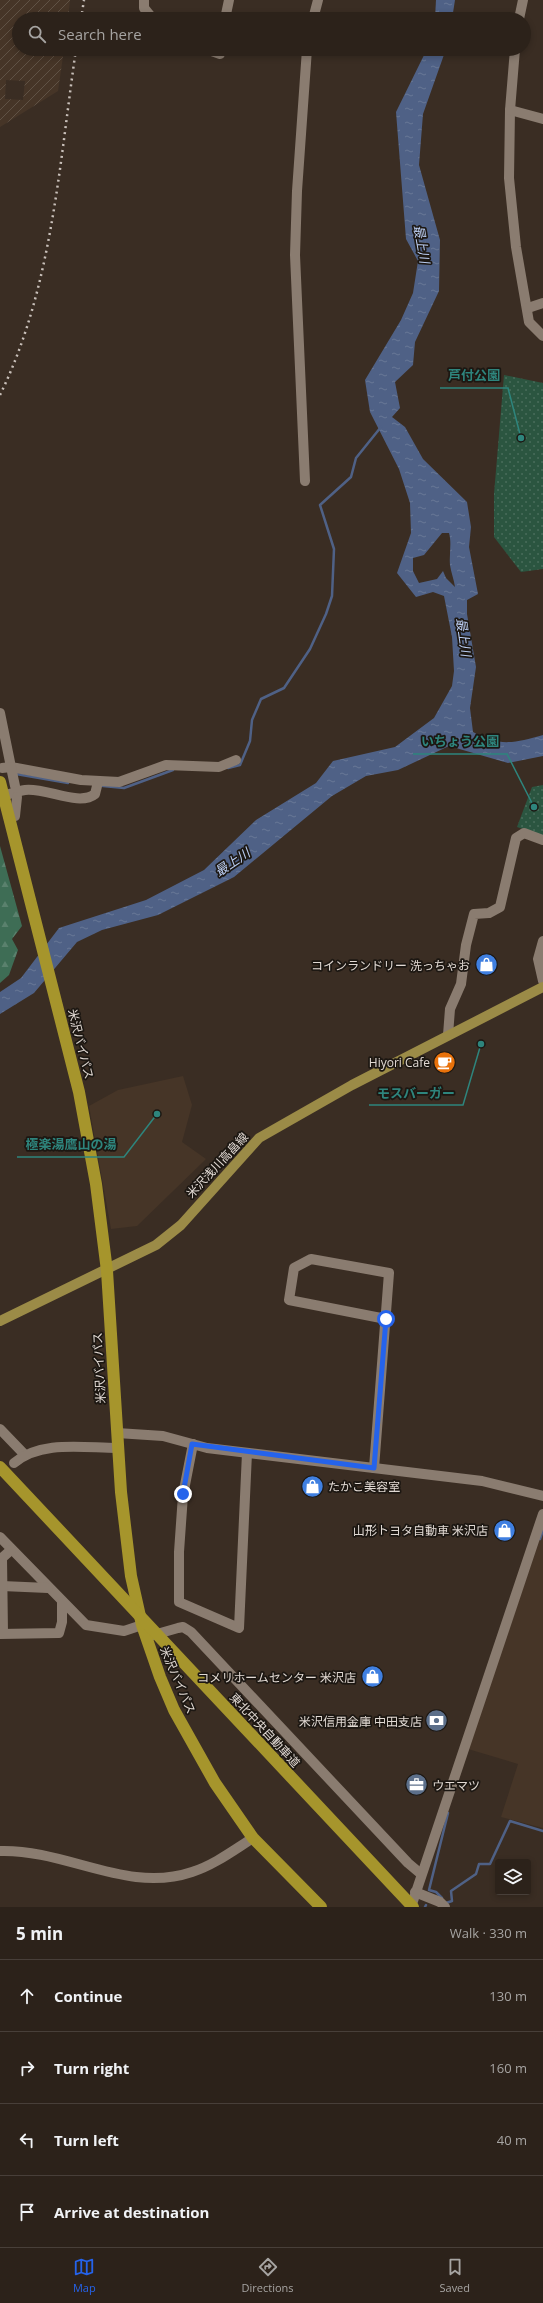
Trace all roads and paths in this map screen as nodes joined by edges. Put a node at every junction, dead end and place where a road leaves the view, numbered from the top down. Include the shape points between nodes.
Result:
1 (144, 0) edge
2 (229, 0) edge
3 (318, 0) edge
4 (523, 0) edge
5 (147, 12) edge
6 (226, 12) edge
7 (315, 12) edge
8 (521, 12) edge
9 (307, 56) edge
10 (514, 56) edge
11 (510, 110) junction
12 (543, 119) edge
13 (543, 304) edge
14 (528, 308) junction
15 (543, 336) edge
16 (305, 481) dead end
17 (0, 713) edge
18 (236, 760) dead end
19 (8, 769) junction
20 (14, 784) dead end
21 (98, 785) junction
22 (1, 788) edge
23 (17, 798) dead end
24 (10, 821) junction
25 (543, 840) edge
26 (543, 941) edge
27 (543, 981) edge
28 (543, 987) edge
29 (448, 1035) junction
30 (107, 1271) junction
31 (386, 1319) junction
32 (0, 1321) edge
33 (0, 1429) edge
34 (116, 1433) junction
35 (192, 1444) junction
36 (117, 1448) junction
37 (247, 1453) junction
38 (25, 1455) junction
39 (14, 1463) dead end
40 (0, 1467) edge
41 (374, 1468) junction
42 (0, 1478) edge
43 (543, 1496) edge
44 (543, 1514) edge
45 (0, 1537) edge
46 (11, 1550) junction
47 (1, 1558) edge
48 (2, 1586) junction
49 (48, 1588) junction
50 (117, 1597) junction
51 (62, 1602) junction
52 (142, 1625) junction
53 (2, 1633) edge
54 (146, 1638) junction
55 (253, 1838) junction
56 (0, 1851) edge
57 (421, 1874) junction
58 (415, 1892) junction
59 (400, 1900) edge
60 (321, 1907) edge
61 (412, 1907) edge
62 (445, 1907) edge

1 - 5 street
2 - 6 street
3 - 7 street
4 - 8 street
9 - 16 street via 295,255
10 - 11 street
11 - 12 street
11 - 14 street via 509,178 516,247
13 - 14 street
14 - 15 street via 529,322
17 - 19 street
18 - 21 street via 219,767 166,765 125,781
19 - 20 street
19 - 21 street
21 - 22 street via 90,798
22 - 24 highway, 米沢バイパス
23 - 24 street via 15,816
24 - 30 highway, 米沢バイパス via 79,1092 96,1184
25 - 29 street via 524,833 516,838 500,908 474,914 466,945 461,984 450,1009
26 - 27 street via 538,959
28 - 29 main road, 米沢浅川高畠線
29 - 30 main road, 米沢浅川高畠線 via 352,1085 259,1138 173,1232 148,1251
30 - 32 main road, 米沢浅川高畠線
30 - 34 highway, 米沢バイパス
31 - 31 street via 389,1273 311,1258 294,1268 289,1300
31 - 41 street
33 - 38 street
34 - 35 street via 164,1436
34 - 36 highway, 米沢バイパス
35 - 37 street
35 - 37 street via 183,1494 179,1602 239,1628
36 - 38 street via 49,1448
36 - 52 highway, 米沢バイパス via 131,1576
37 - 41 street
38 - 39 street
40 - 50 highway, 東北中央自動車道
41 - 43 street via 482,1481
42 - 50 highway, 東北中央自動車道
44 - 57 street
45 - 46 street
46 - 47 street
46 - 49 street
47 - 48 street
48 - 49 street
48 - 53 street
49 - 51 street
50 - 59 highway, 東北中央自動車道
51 - 52 street via 86,1625 124,1631
51 - 53 street via 59,1633
52 - 54 highway, 米沢バイパス
54 - 55 highway, 米沢バイパス via 160,1677 194,1748 215,1784
54 - 57 street via 183,1627 191,1632
55 - 56 street via 215,1862 192,1872 171,1877 124,1877 46,1855 16,1850
55 - 60 highway, 米沢バイパス
57 - 58 street
58 - 61 street
58 - 62 street via 440,1902
59 - 61 highway, 東北中央自動車道

